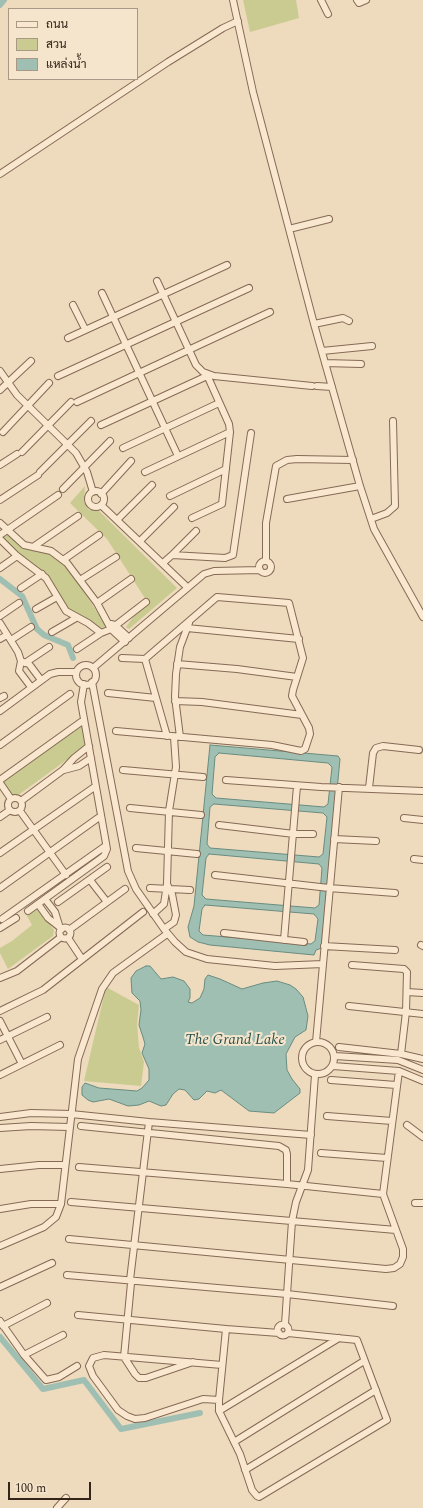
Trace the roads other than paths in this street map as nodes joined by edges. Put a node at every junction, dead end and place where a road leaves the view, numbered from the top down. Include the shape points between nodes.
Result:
1 (234, 0) edge
2 (321, 0) edge
3 (357, 0) edge
4 (366, 0) edge
5 (328, 14) dead end
6 (238, 21) junction
7 (0, 174) edge
8 (329, 219) dead end
9 (289, 229) junction
10 (227, 265) dead end
11 (157, 281) dead end
12 (249, 288) dead end
13 (102, 293) dead end
14 (163, 294) junction
15 (73, 305) dead end
16 (270, 312) dead end
17 (113, 316) junction
18 (349, 320) dead end
19 (175, 323) junction
20 (314, 324) junction
21 (85, 330) junction
22 (68, 338) dead end
23 (126, 345) junction
24 (372, 346) dead end
25 (188, 350) junction
26 (322, 351) junction
27 (31, 361) dead end
28 (325, 363) junction
29 (361, 364) dead end
30 (139, 372) junction
31 (0, 373) edge
32 (58, 376) dead end
33 (209, 376) junction
34 (7, 383) junction
35 (49, 383) dead end
36 (332, 387) junction
37 (0, 390) edge
38 (152, 400) junction
39 (219, 403) junction
40 (28, 406) junction
41 (92, 421) dead end
42 (393, 421) dead end
43 (48, 425) junction
44 (101, 425) dead end
45 (164, 428) junction
46 (4, 432) dead end
47 (230, 432) junction
48 (251, 434) dead end
49 (110, 441) dead end
50 (67, 444) junction
51 (123, 448) dead end
52 (178, 456) junction
53 (353, 460) junction
54 (131, 461) dead end
55 (0, 465) edge
56 (84, 468) junction
57 (226, 469) junction
58 (145, 472) dead end
59 (152, 485) dead end
60 (360, 486) junction
61 (63, 489) dead end
62 (93, 492) junction
63 (101, 494) junction
64 (58, 495) dead end
65 (170, 496) dead end
66 (287, 499) dead end
67 (0, 500) edge
68 (101, 505) junction
69 (174, 507) dead end
70 (78, 516) dead end
71 (192, 518) dead end
72 (371, 519) junction
73 (117, 520) junction
74 (0, 523) edge
75 (6, 529) junction
76 (196, 531) dead end
77 (0, 535) edge
78 (99, 535) dead end
79 (0, 538) edge
80 (140, 541) junction
81 (33, 547) junction
82 (172, 555) junction
83 (17, 556) junction
84 (116, 557) dead end
85 (63, 560) junction
86 (266, 561) junction
87 (163, 563) junction
88 (0, 568) edge
89 (260, 570) junction
90 (42, 574) junction
91 (80, 580) junction
92 (131, 580) dead end
93 (187, 587) junction
94 (21, 588) dead end
95 (57, 597) junction
96 (146, 602) dead end
97 (19, 603) dead end
98 (97, 603) junction
99 (36, 609) dead end
100 (0, 616) edge
101 (76, 618) junction
102 (423, 618) edge
103 (0, 623) edge
104 (188, 625) junction
105 (112, 626) junction
106 (31, 627) dead end
107 (52, 632) dead end
108 (101, 633) junction
109 (9, 637) junction
110 (0, 639) edge
111 (127, 640) junction
112 (299, 640) junction
113 (49, 647) dead end
114 (78, 649) dead end
115 (122, 658) dead end
116 (145, 659) junction
117 (23, 662) junction
118 (177, 664) junction
119 (93, 668) junction
120 (76, 672) junction
121 (297, 677) junction
122 (41, 680) junction
123 (92, 682) junction
124 (84, 684) junction
125 (31, 688) junction
126 (108, 693) dead end
127 (70, 694) dead end
128 (156, 698) junction
129 (175, 701) junction
130 (0, 711) edge
131 (302, 714) junction
132 (81, 722) dead end
133 (116, 731) dead end
134 (174, 737) junction
135 (0, 745) edge
136 (89, 746) junction
137 (419, 750) dead end
138 (92, 758) junction
139 (63, 770) junction
140 (123, 770) dead end
141 (175, 775) junction
142 (203, 777) dead end
143 (0, 780) edge
144 (226, 780) dead end
145 (0, 783) edge
146 (297, 786) junction
147 (338, 787) junction
148 (92, 788) dead end
149 (370, 788) junction
150 (423, 791) edge
151 (11, 799) junction
152 (22, 801) junction
153 (130, 808) dead end
154 (10, 810) junction
155 (20, 811) junction
156 (169, 811) junction
157 (201, 815) dead end
158 (0, 817) edge
159 (98, 818) dead end
160 (404, 818) dead end
161 (423, 820) edge
162 (219, 825) dead end
163 (33, 829) junction
164 (294, 834) junction
165 (313, 834) dead end
166 (334, 839) junction
167 (376, 841) dead end
168 (104, 847) dead end
169 (136, 848) dead end
170 (167, 851) junction
171 (0, 853) edge
172 (50, 853) junction
173 (197, 854) dead end
174 (414, 859) dead end
175 (423, 860) edge
176 (107, 867) dead end
177 (66, 875) junction
178 (215, 875) dead end
179 (90, 880) junction
180 (289, 884) junction
181 (167, 887) junction
182 (0, 888) edge
183 (150, 888) dead end
184 (328, 888) junction
185 (125, 890) dead end
186 (190, 890) dead end
187 (395, 893) dead end
188 (45, 899) junction
189 (58, 902) dead end
190 (107, 902) junction
191 (38, 904) junction
192 (28, 911) dead end
193 (143, 912) dead end
194 (153, 914) junction
195 (16, 918) dead end
196 (2, 920) dead end
197 (60, 927) junction
198 (0, 928) edge
199 (70, 930) junction
200 (166, 932) junction
201 (224, 933) dead end
202 (60, 937) junction
203 (68, 938) junction
204 (284, 940) junction
205 (304, 942) dead end
206 (324, 946) junction
207 (396, 950) dead end
208 (82, 959) junction
209 (323, 964) junction
210 (352, 965) dead end
211 (0, 978) edge
212 (408, 992) junction
213 (423, 993) edge
214 (349, 1006) dead end
215 (0, 1011) edge
216 (406, 1012) junction
217 (423, 1014) edge
218 (47, 1017) dead end
219 (0, 1021) edge
220 (8, 1036) junction
221 (0, 1040) edge
222 (316, 1042) junction
223 (60, 1046) dead end
224 (339, 1047) dead end
225 (401, 1054) junction
226 (335, 1056) junction
227 (423, 1059) edge
228 (22, 1064) junction
229 (333, 1066) junction
230 (423, 1070) edge
231 (399, 1071) junction
232 (0, 1075) edge
233 (315, 1075) junction
234 (331, 1080) dead end
235 (423, 1081) edge
236 (396, 1085) junction
237 (71, 1114) junction
238 (326, 1116) dead end
239 (0, 1117) edge
240 (392, 1121) junction
241 (148, 1122) junction
242 (407, 1125) dead end
243 (81, 1126) dead end
244 (69, 1127) junction
245 (0, 1128) edge
246 (147, 1134) junction
247 (311, 1135) junction
248 (423, 1137) edge
249 (321, 1153) dead end
250 (387, 1158) junction
251 (64, 1165) junction
252 (79, 1167) dead end
253 (0, 1169) edge
254 (143, 1173) junction
255 (287, 1184) junction
256 (301, 1187) junction
257 (382, 1194) junction
258 (71, 1202) dead end
259 (415, 1203) dead end
260 (423, 1203) edge
261 (61, 1204) junction
262 (0, 1209) edge
263 (139, 1209) junction
264 (292, 1221) junction
265 (396, 1230) junction
266 (69, 1239) dead end
267 (135, 1244) junction
268 (0, 1246) edge
269 (290, 1259) junction
270 (52, 1263) dead end
271 (67, 1275) dead end
272 (130, 1280) junction
273 (0, 1287) edge
274 (287, 1294) junction
275 (47, 1304) dead end
276 (393, 1306) dead end
277 (78, 1315) dead end
278 (128, 1320) junction
279 (2, 1323) edge
280 (285, 1324) junction
281 (226, 1329) junction
282 (279, 1333) junction
283 (288, 1333) junction
284 (63, 1335) dead end
285 (339, 1338) junction
286 (24, 1355) junction
287 (124, 1357) junction
288 (364, 1361) junction
289 (192, 1362) junction
290 (222, 1365) junction
291 (77, 1366) dead end
292 (376, 1390) junction
293 (218, 1400) junction
294 (219, 1411) junction
295 (234, 1442) junction
296 (246, 1470) junction
297 (66, 1498) dead end
298 (57, 1508) edge

1 - 6 street
2 - 5 street
3 - 4 street via 359,3
6 - 7 street via 168,62
6 - 9 street via 253,92
8 - 9 street
9 - 20 street
10 - 14 street
11 - 14 street
12 - 19 street
13 - 17 street
14 - 17 street
14 - 19 street
15 - 21 street
16 - 25 street
17 - 21 street
17 - 23 street
18 - 20 street via 343,318
19 - 23 street
19 - 25 street
20 - 26 street
21 - 22 street
23 - 30 street
23 - 32 street
24 - 26 street
25 - 30 street
25 - 33 street via 197,368
26 - 28 street
27 - 34 street
28 - 29 street
28 - 36 street
30 - 38 street
30 - 43 street via 74,402
31 - 34 street
33 - 36 street
33 - 38 street
33 - 39 street
34 - 37 street
34 - 40 street
35 - 40 street
36 - 53 street
38 - 44 street
38 - 45 street
39 - 45 street
39 - 47 street
40 - 43 street
40 - 46 street
41 - 50 street
42 - 72 street via 395,506 387,513
43 - 50 street
43 - 55 street via 19,453
45 - 51 street
45 - 52 street
47 - 52 street
47 - 57 street
48 - 82 street via 233,556 225,558
49 - 56 street
50 - 56 street
50 - 67 street via 39,473
52 - 58 street
53 - 60 street
53 - 86 street via 297,459 287,460 276,466 266,523
54 - 63 street
56 - 61 street
56 - 62 street
57 - 65 street
57 - 71 street via 222,504
59 - 73 street
60 - 66 street
60 - 72 street
62 - 63 street
62 - 68 street via 88,496 88,502 95,507
63 - 68 street via 104,500
64 - 75 street
68 - 73 street
69 - 80 street
70 - 81 street
72 - 102 street via 383,548
73 - 80 street
74 - 75 street
75 - 77 street
75 - 81 street via 24,545
76 - 82 street
78 - 85 street
79 - 83 street
80 - 87 street
81 - 85 street via 51,551
82 - 87 street
83 - 88 street
83 - 90 street
84 - 91 street
85 - 91 street
86 - 89 street via 260,564
86 - 89 street via 270,564 270,571 264,573
87 - 93 street
89 - 93 street via 214,571 204,574
90 - 94 street
90 - 95 street via 50,582
91 - 98 street
92 - 98 street
93 - 111 street
95 - 99 street
95 - 101 street via 66,611
96 - 105 street
97 - 100 street
98 - 105 street
101 - 107 street
101 - 108 street
103 - 109 street
104 - 112 street
104 - 112 street via 220,596 287,602 292,607
104 - 116 street
104 - 118 street
105 - 108 street
105 - 111 street
106 - 109 street
108 - 114 street
109 - 110 street
109 - 117 street
111 - 119 street
112 - 121 street via 302,661
113 - 117 street
115 - 116 street
116 - 128 street
117 - 122 street via 29,664
117 - 125 street via 19,671
118 - 121 street
118 - 129 street
119 - 120 street via 85,665 79,667
119 - 123 street via 95,677
120 - 122 street via 58,672
120 - 124 street via 77,680
121 - 131 street via 292,696
122 - 125 street
123 - 124 street
123 - 194 street via 128,871 136,889
124 - 136 street via 81,702
125 - 130 street
126 - 128 street
127 - 135 street
128 - 134 street
129 - 131 street
129 - 134 street
131 - 134 street via 310,734 305,749 301,751 272,745
132 - 143 street
133 - 134 street
134 - 141 street
136 - 138 street
136 - 139 street
137 - 149 street via 383,746 376,748
138 - 139 street via 80,766
138 - 188 street via 106,852
139 - 152 street
140 - 141 street
141 - 142 street
141 - 156 street
144 - 146 street
145 - 151 street
146 - 147 street
146 - 164 street
147 - 149 street
147 - 166 street
148 - 163 street
149 - 150 street
151 - 152 street
151 - 154 street via 8,803
152 - 155 street
153 - 156 street
154 - 155 street
154 - 158 street
155 - 163 street
156 - 157 street
156 - 170 street
159 - 172 street
160 - 161 street
162 - 164 street
163 - 171 street
163 - 172 street
164 - 165 street
164 - 180 street
166 - 167 street
166 - 184 street
168 - 177 street
169 - 170 street
170 - 173 street
170 - 181 street
172 - 177 street
172 - 182 street
174 - 175 street
176 - 179 street
177 - 196 street
178 - 180 street
179 - 189 street
179 - 190 street
180 - 184 street
180 - 204 street
181 - 183 street
181 - 186 street
181 - 194 street via 164,904
181 - 200 street via 176,915
184 - 187 street
184 - 206 street
185 - 190 street
188 - 191 street
188 - 197 street via 55,912
190 - 199 street
191 - 192 street
191 - 197 street via 48,918
193 - 208 street
194 - 200 street
195 - 198 street
197 - 199 street
197 - 202 street
199 - 203 street
200 - 209 street via 186,952 207,959 275,966
200 - 237 street via 106,980 81,1049
201 - 204 street
202 - 203 street
202 - 211 street via 17,971
203 - 208 street
204 - 205 street
206 - 207 street
206 - 209 street
208 - 215 street via 42,991
209 - 222 street
210 - 212 street via 404,969 407,972
212 - 213 street
212 - 216 street
214 - 216 street
216 - 217 street
216 - 225 street
218 - 220 street
219 - 220 street
220 - 221 street
220 - 228 street
222 - 226 street via 330,1046
222 - 233 street via 305,1048 302,1058 305,1068
223 - 228 street
224 - 225 street
225 - 227 street
226 - 229 street
226 - 230 street via 398,1060
228 - 232 street
229 - 231 street
229 - 233 street via 325,1074
231 - 235 street
231 - 236 street
233 - 247 street
234 - 236 street
236 - 240 street
237 - 239 street via 31,1113
237 - 241 street
237 - 244 street
238 - 240 street
240 - 250 street
241 - 246 street
241 - 247 street
242 - 248 street
243 - 246 street
244 - 245 street
244 - 251 street
246 - 254 street
246 - 255 street via 283,1148 288,1160
247 - 256 street via 308,1170
249 - 250 street
250 - 257 street
251 - 253 street via 39,1164
251 - 261 street
252 - 254 street
254 - 255 street
254 - 263 street
255 - 256 street
256 - 257 street
256 - 264 street
257 - 265 street
258 - 263 street
259 - 260 street
261 - 262 street via 32,1204
261 - 268 street via 56,1217 50,1223
263 - 264 street
263 - 267 street
264 - 265 street
264 - 269 street
265 - 269 street via 403,1249 403,1257 400,1264 394,1268
266 - 267 street
267 - 269 street
267 - 272 street
269 - 274 street
270 - 273 street
271 - 272 street
272 - 274 street
272 - 278 street
274 - 276 street
274 - 280 street
275 - 279 street
277 - 278 street
278 - 281 street
278 - 287 street
279 - 286 street
280 - 282 street via 278,1328
280 - 283 street
281 - 282 street
281 - 290 street
282 - 283 street
283 - 285 street
284 - 286 street
285 - 288 street via 356,1340
285 - 294 street
286 - 291 street via 46,1380 59,1377
287 - 289 street
287 - 289 street via 139,1378 146,1378
287 - 293 street via 96,1356 90,1361 89,1366 90,1372 118,1410 127,1416 135,1419 145,1418 203,1398
288 - 292 street
288 - 295 street
289 - 290 street
290 - 293 street
292 - 296 street
292 - 296 street via 386,1419 384,1424 262,1496 256,1496 252,1490
293 - 294 street
294 - 295 street
295 - 296 street
297 - 298 street

